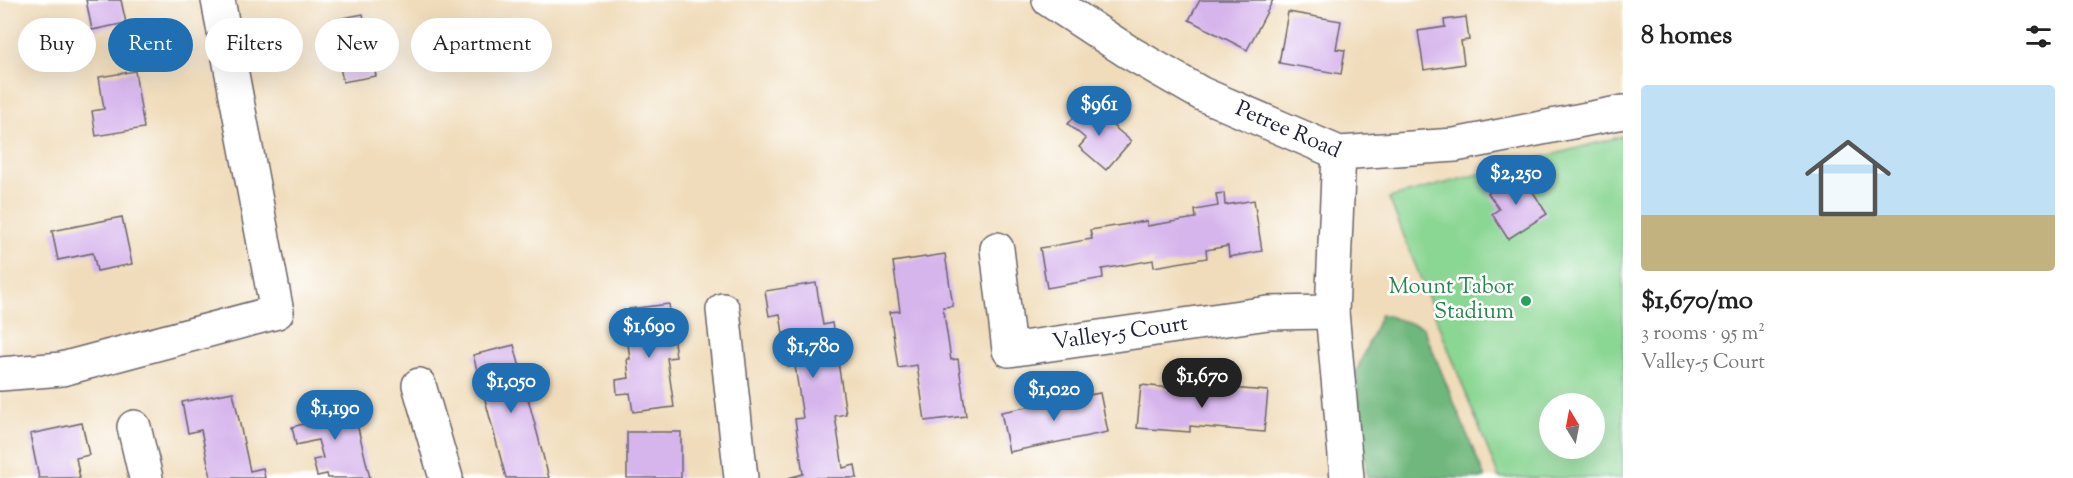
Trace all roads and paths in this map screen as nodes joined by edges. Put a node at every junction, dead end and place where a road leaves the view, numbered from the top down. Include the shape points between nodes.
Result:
1 (218, 0) edge
2 (1049, 0) edge
3 (1623, 112) edge
4 (1339, 153) junction
5 (997, 249) dead end
6 (723, 310) dead end
7 (1332, 312) junction
8 (0, 374) edge
9 (419, 385) dead end
10 (134, 427) dead end
11 (146, 478) edge
12 (446, 478) edge
13 (741, 478) edge
14 (1347, 478) edge

1 - 8 street via 277,312 62,369
2 - 4 street, Petree Road via 1202,94
3 - 4 street, Petree Road via 1455,145
4 - 7 street
5 - 7 street, Valley-5 Court via 1009,350 1268,313
6 - 13 street
7 - 14 street
9 - 12 street
10 - 11 street

